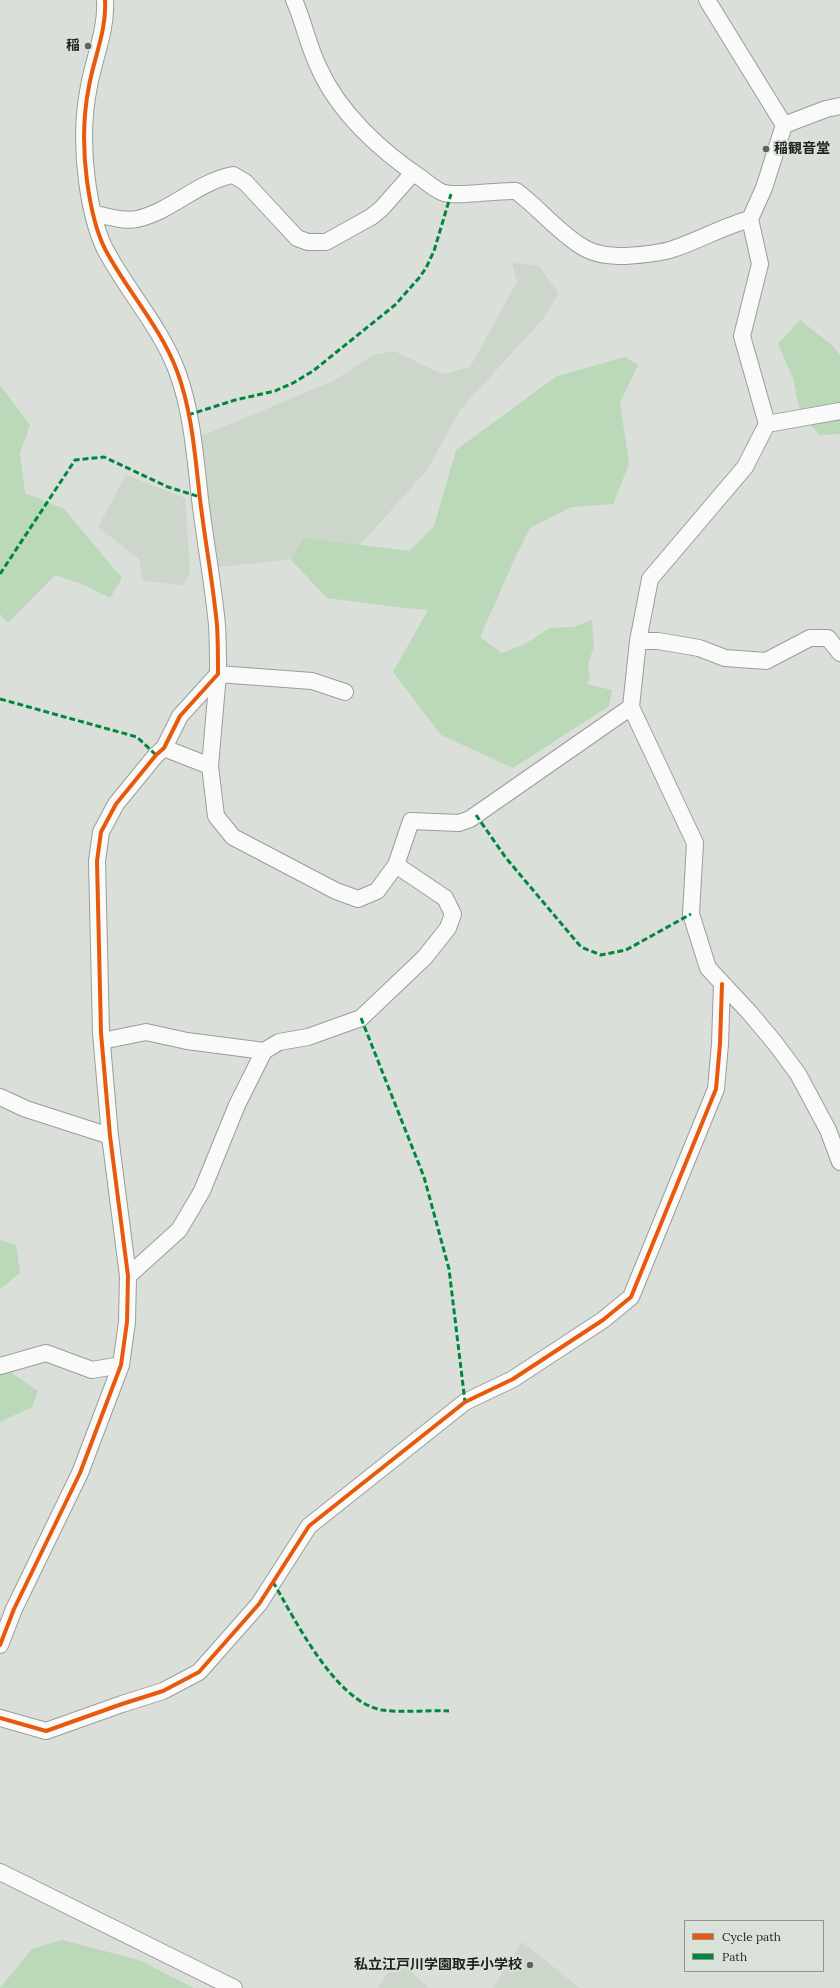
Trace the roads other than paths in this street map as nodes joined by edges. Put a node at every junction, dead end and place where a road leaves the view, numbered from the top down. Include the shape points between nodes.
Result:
1 (105, 0) edge
2 (294, 0) edge
3 (707, 0) edge
4 (840, 106) edge
5 (784, 125) junction
6 (413, 173) junction
7 (94, 214) junction
8 (750, 219) junction
9 (840, 411) edge
10 (767, 424) junction
11 (638, 641) junction
12 (840, 653) edge
13 (218, 674) junction
14 (345, 692) dead end
15 (631, 707) junction
16 (164, 748) junction
17 (210, 766) junction
18 (396, 865) junction
19 (722, 984) junction
20 (102, 1041) junction
21 (264, 1051) junction
22 (0, 1097) edge
23 (110, 1136) junction
24 (840, 1162) edge
25 (128, 1276) junction
26 (121, 1365) junction
27 (0, 1366) edge
28 (0, 1645) edge
29 (0, 1718) edge
30 (0, 1872) edge
31 (234, 1988) edge

1 - 7 street via 106,16 88,88 85,122 87,180
2 - 6 street via 319,69 330,88 364,131
3 - 5 street
4 - 5 street
5 - 8 street via 764,188
6 - 7 street via 371,217 326,242 308,242 297,238 245,182 233,175 205,184 158,211 136,219
6 - 8 street via 434,188 451,194 516,191 582,247 607,256 639,255 672,249 734,223
7 - 13 street via 104,248 154,324 177,372 188,415 197,470 216,624
8 - 10 street via 760,264 742,336
9 - 10 street
10 - 11 street via 745,467 650,579
11 - 12 street via 658,641 698,648 725,658 766,661 810,638 828,638
11 - 15 street
13 - 14 street via 312,681
13 - 16 street via 180,716
13 - 17 street
15 - 18 street via 470,820 459,823 411,821
15 - 19 street via 695,843 691,914 708,968
16 - 17 street
16 - 20 street via 116,804 101,832 97,861
17 - 18 street via 216,816 233,837 336,892 358,899 377,891
18 - 21 street via 445,898 453,914 448,928 425,957 361,1018 308,1037 279,1042
19 - 24 street via 749,1012 798,1074 828,1130
19 - 29 street via 716,1089 631,1297 603,1320 513,1379 465,1402 309,1526 259,1604 199,1672 164,1691 46,1731
20 - 21 street via 146,1032 187,1041
20 - 23 street
21 - 25 street via 237,1105 202,1191 178,1230
22 - 23 street via 26,1109
23 - 25 street
25 - 26 street via 127,1322
26 - 27 street via 92,1370 46,1353
26 - 28 street via 80,1473 14,1609
30 - 31 street

